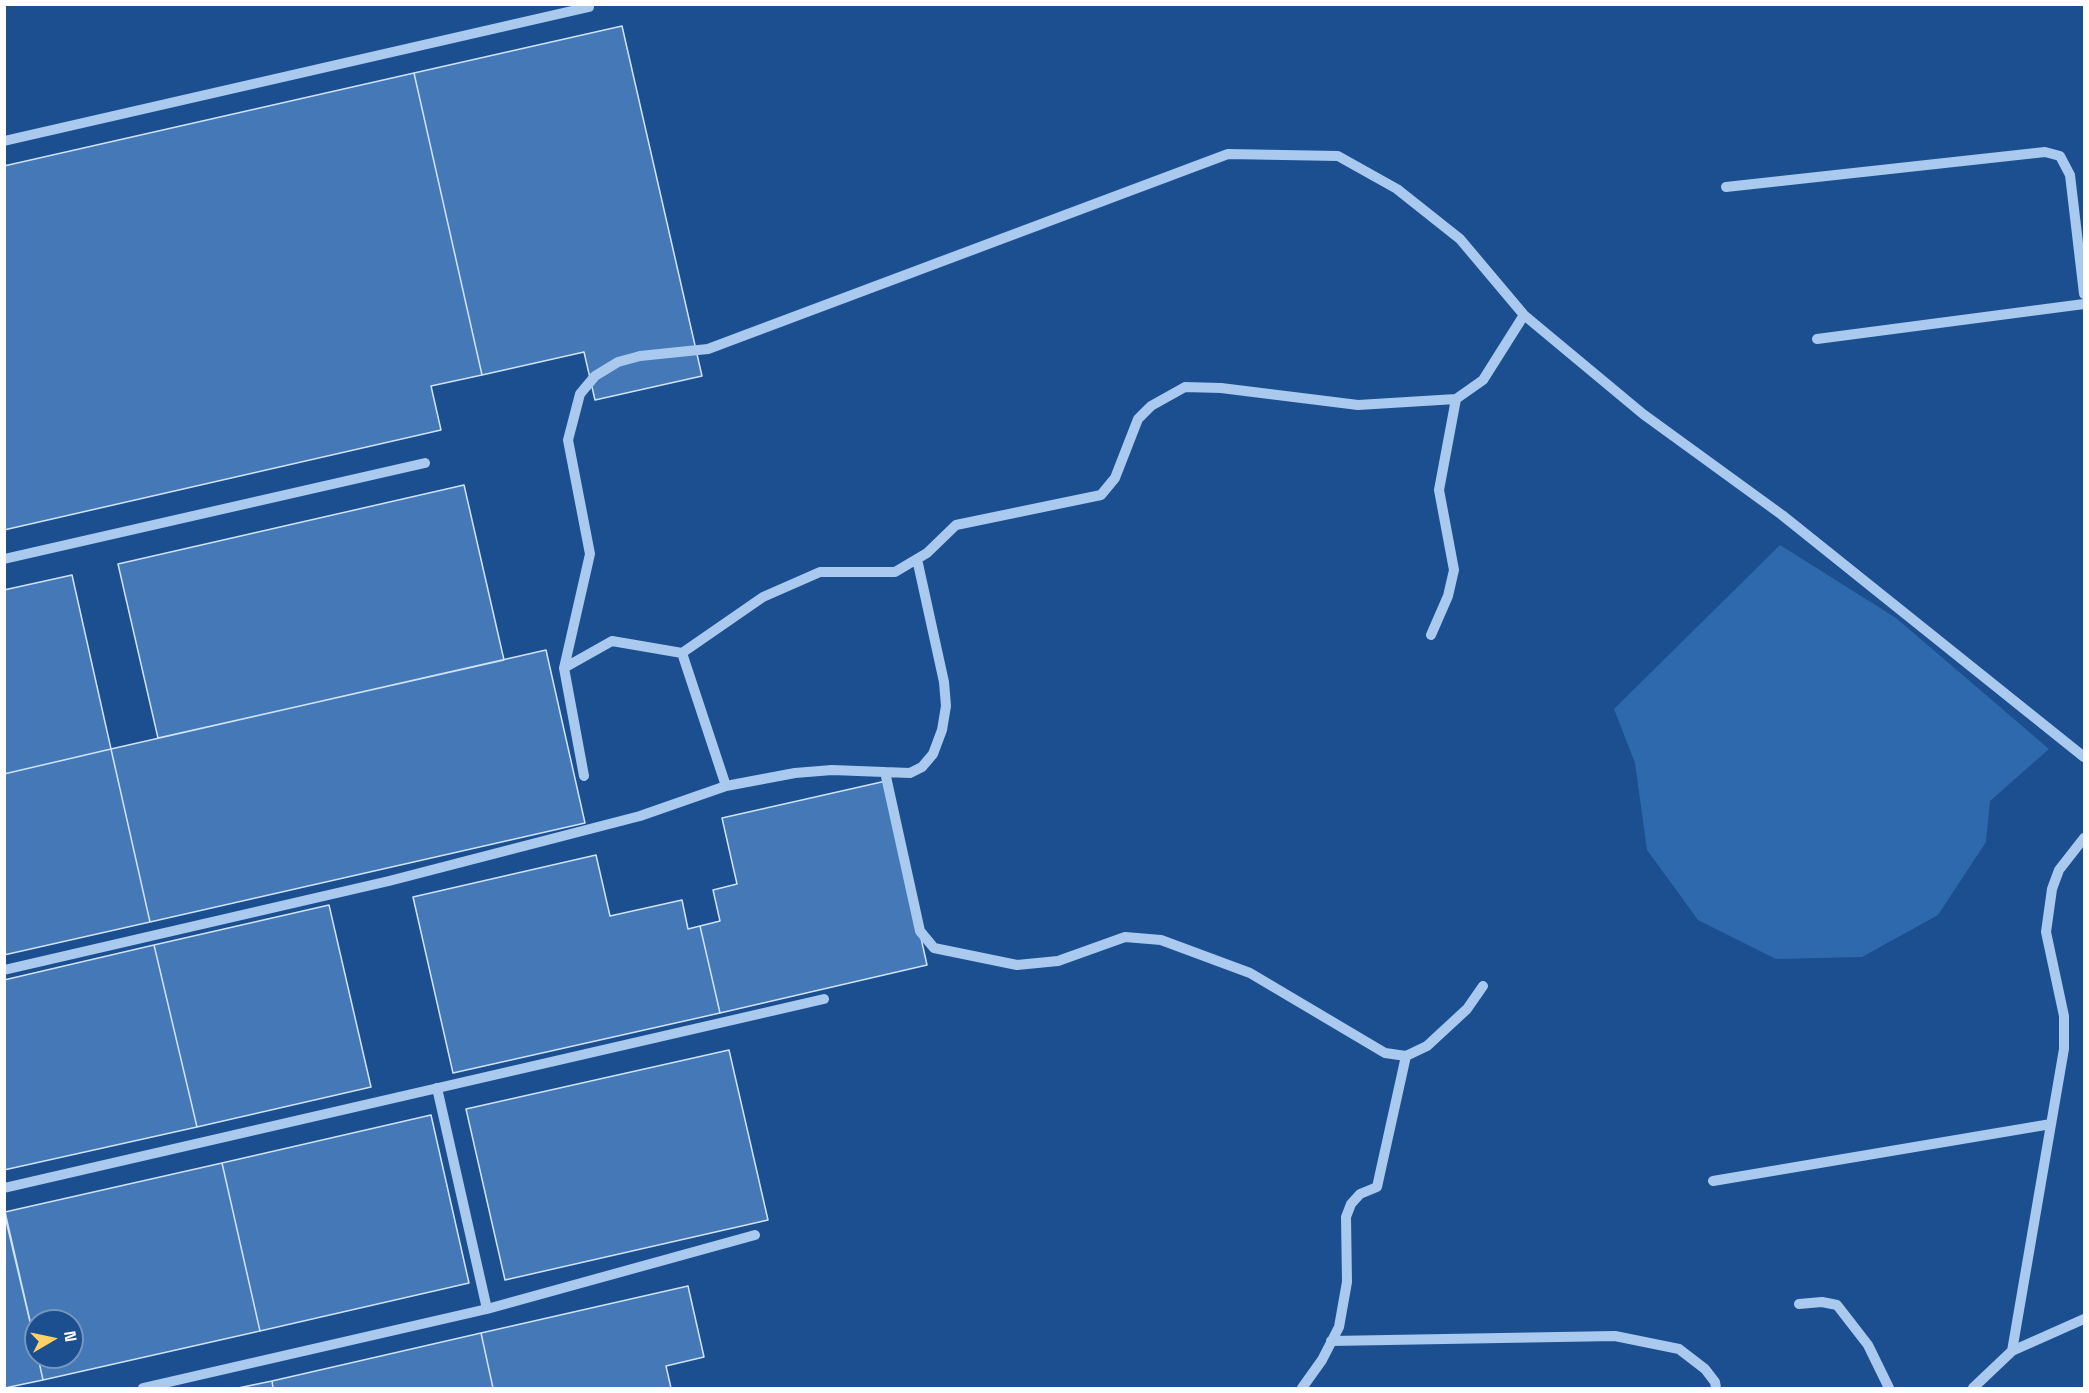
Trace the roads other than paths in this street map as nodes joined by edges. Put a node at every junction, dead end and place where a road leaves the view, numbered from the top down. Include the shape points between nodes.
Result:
1 (589, 7) dead end
2 (4, 141) edge
3 (1726, 187) dead end
4 (2085, 294) edge
5 (2085, 304) edge
6 (1524, 315) junction
7 (1818, 339) dead end
8 (1456, 399) junction
9 (424, 463) dead end
10 (4, 559) edge
11 (917, 559) junction
12 (1431, 635) dead end
13 (682, 653) junction
14 (564, 668) junction
15 (2085, 757) edge
16 (885, 772) junction
17 (584, 776) dead end
18 (726, 786) junction
19 (2085, 838) edge
20 (4, 970) edge
21 (1482, 986) dead end
22 (824, 999) dead end
23 (1406, 1056) junction
24 (437, 1088) junction
25 (2051, 1124) junction
26 (1713, 1181) dead end
27 (4, 1188) edge
28 (755, 1235) dead end
29 (1799, 1304) dead end
30 (487, 1310) junction
31 (2085, 1318) edge
32 (1331, 1341) junction
33 (2012, 1351) junction
34 (143, 1389) edge
35 (1302, 1389) edge
36 (1716, 1389) edge
37 (1889, 1389) edge
38 (1973, 1389) edge

1 - 2 street
3 - 4 street via 2045,152 2060,156 2070,175
5 - 7 street
6 - 8 street via 1483,380
6 - 14 street via 1460,239 1397,189 1338,156 1228,154 708,349 618,362 596,376 580,394 568,440 590,554
6 - 15 street via 1642,414 1782,515
8 - 11 street via 1358,405 1185,387 1138,418 1115,478 1101,495 956,525
8 - 12 street via 1439,490 1454,570 1448,596
9 - 10 street
11 - 13 street via 896,572 820,572 763,597
11 - 16 street via 946,706 933,754 922,767 909,773
13 - 14 street via 612,641
13 - 18 street
14 - 17 street
16 - 18 street via 822,771
16 - 23 street via 920,931 934,948 1017,965 1058,961 1125,938 1161,940 1250,973 1385,1053
18 - 20 street via 640,816 390,881
19 - 25 street via 2059,870 2046,932 2064,1016 2064,1049
21 - 23 street via 1467,1009 1427,1046
22 - 24 street
23 - 32 street via 1377,1187 1360,1194 1346,1217 1347,1282 1339,1327
24 - 27 street
24 - 30 street
25 - 26 street
25 - 33 street
28 - 30 street
29 - 37 street via 1837,1305 1868,1345
30 - 34 street
31 - 33 street
32 - 35 street
32 - 36 street via 1615,1336 1679,1349 1705,1369
33 - 38 street

